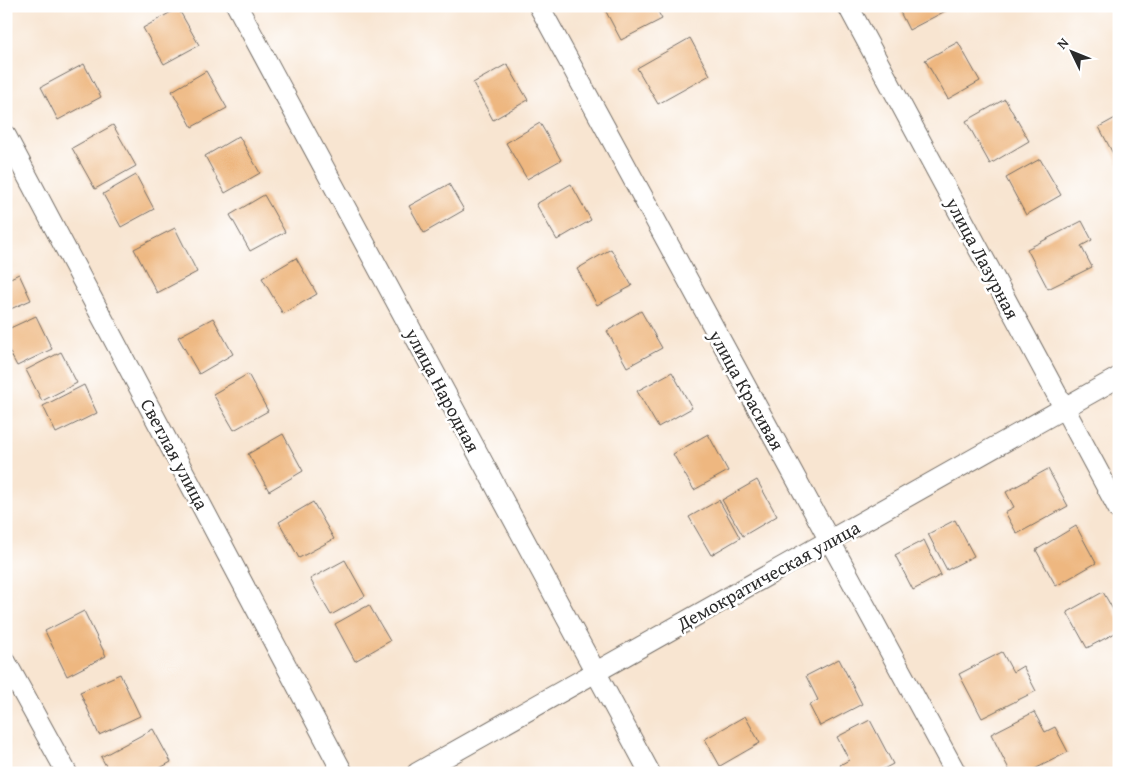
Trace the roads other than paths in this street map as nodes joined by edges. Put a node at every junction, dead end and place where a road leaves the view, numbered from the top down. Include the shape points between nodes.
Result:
1 (237, 6) edge
2 (539, 6) edge
3 (848, 6) edge
4 (6, 136) edge
5 (1119, 378) edge
6 (1064, 408) junction
7 (1119, 510) edge
8 (829, 540) junction
9 (6, 662) edge
10 (595, 673) junction
11 (67, 773) edge
12 (343, 773) edge
13 (417, 773) edge
14 (650, 773) edge
15 (956, 773) edge

1 - 10 street, улица Народная
2 - 8 street, улица Красивая
3 - 6 street, улица Лазурная
4 - 12 street, Светлая улица
5 - 6 street, Демократическая улица
6 - 7 street, улица Лазурная
6 - 8 street, Демократическая улица
8 - 10 street, Демократическая улица
8 - 15 street, улица Красивая
9 - 11 street
10 - 13 street, Демократическая улица
10 - 14 street, улица Народная

